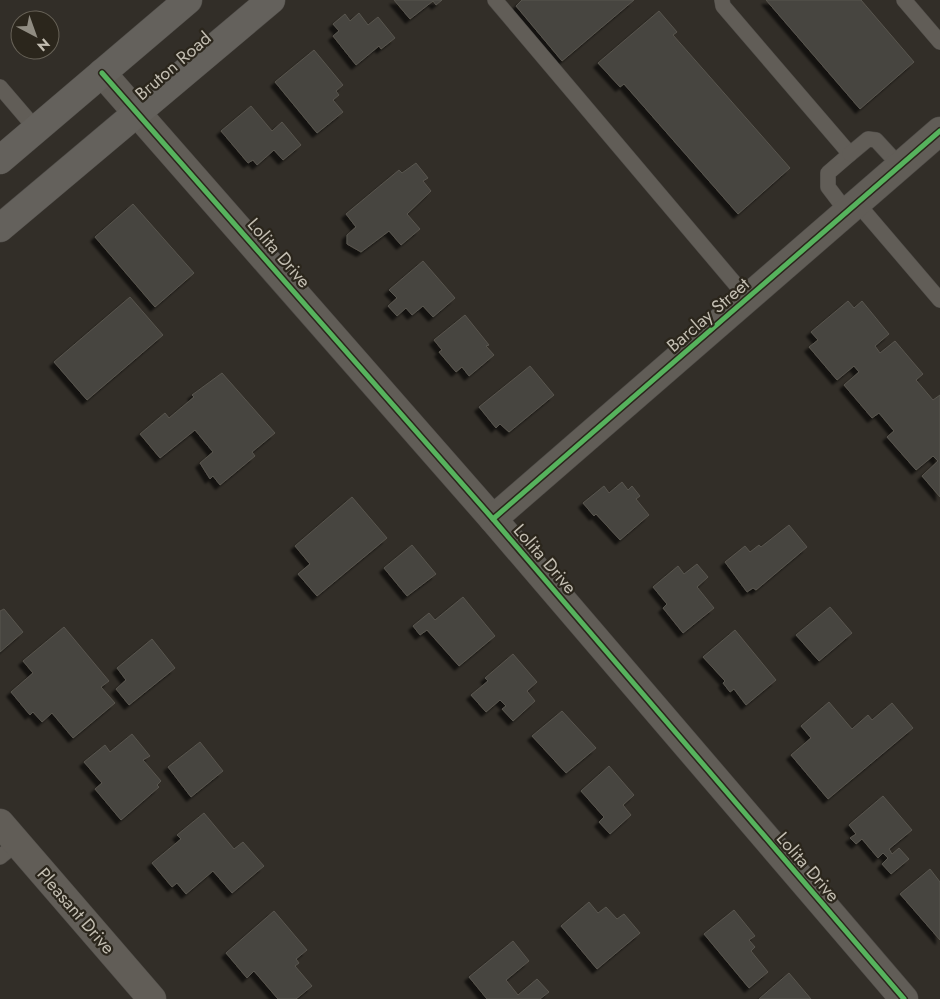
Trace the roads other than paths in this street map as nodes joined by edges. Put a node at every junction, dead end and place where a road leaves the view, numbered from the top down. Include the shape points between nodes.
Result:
1 (188, 0) edge
2 (271, 0) edge
3 (495, 0) edge
4 (722, 0) edge
5 (904, 0) edge
6 (940, 42) edge
7 (102, 73) junction
8 (0, 87) edge
9 (139, 114) junction
10 (36, 129) junction
11 (940, 131) edge
12 (850, 154) junction
13 (0, 160) edge
14 (900, 166) junction
15 (852, 208) junction
16 (0, 228) edge
17 (748, 299) junction
18 (940, 300) edge
19 (493, 520) junction
20 (6, 841) edge
21 (152, 999) edge
22 (904, 999) edge

1 - 7 main road
2 - 9 main road, Bruton Road
3 - 17 lane
4 - 12 lane via 723,6
5 - 6 lane
7 - 9 street, Lolita Drive
7 - 10 main road
8 - 10 lane
9 - 16 main road, Bruton Road
9 - 19 street, Lolita Drive
10 - 13 main road
11 - 14 street, Barclay Street
12 - 14 lane via 868,139 876,140
12 - 15 lane via 828,173 828,187
14 - 15 street, Barclay Street
15 - 17 street, Barclay Street
15 - 18 lane
17 - 19 street, Barclay Street
19 - 22 street, Lolita Drive
20 - 21 street, Pleasant Drive

